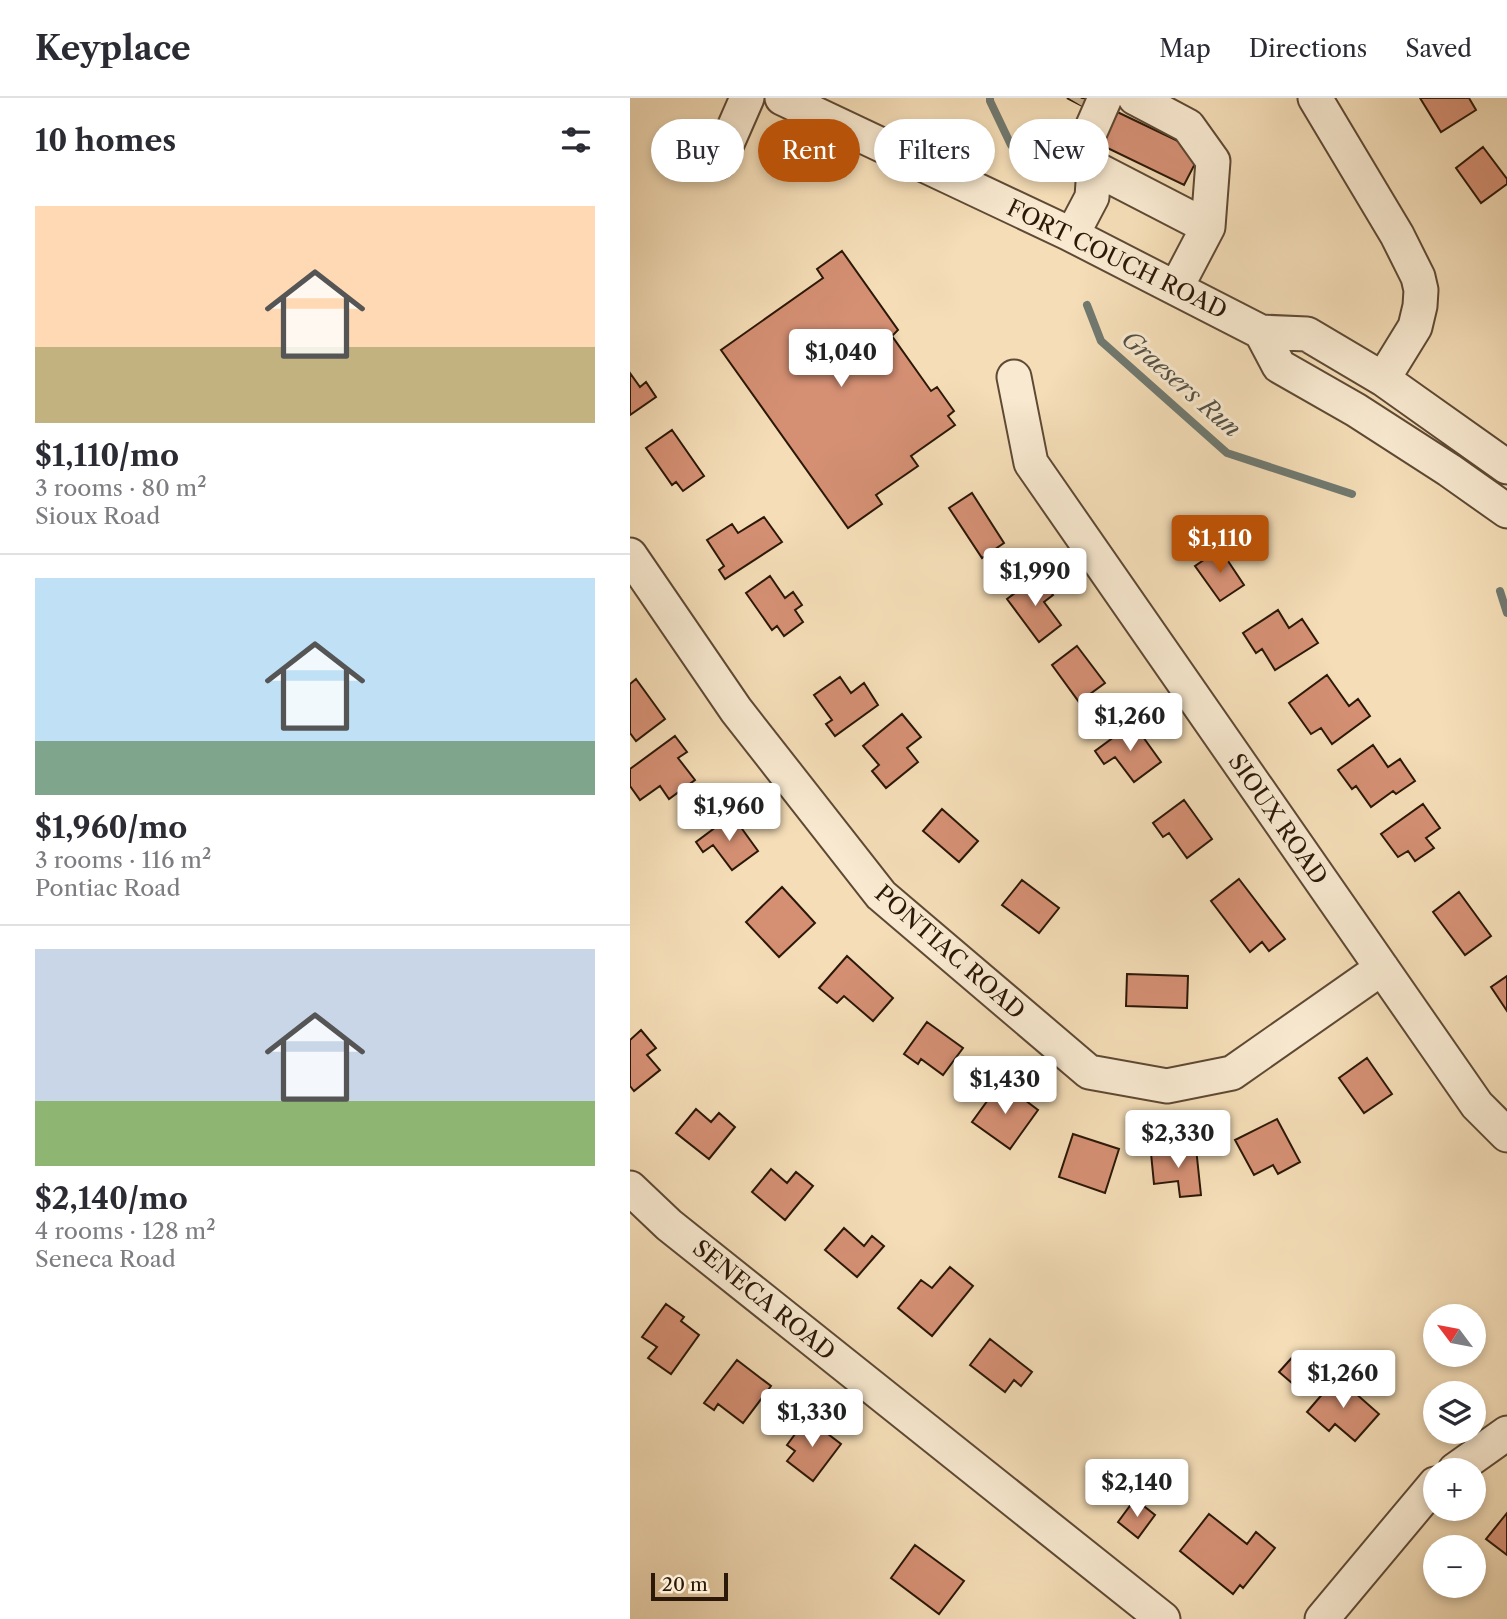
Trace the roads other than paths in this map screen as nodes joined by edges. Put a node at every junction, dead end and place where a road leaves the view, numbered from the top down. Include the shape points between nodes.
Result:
1 (747, 98) edge
2 (782, 98) edge
3 (1136, 98) edge
4 (1315, 98) edge
5 (1091, 101) edge
6 (738, 119) edge
7 (1090, 119) edge
8 (1109, 169) edge
9 (1091, 182) edge
10 (1208, 227) junction
11 (1072, 236) junction
12 (1176, 288) junction
13 (1261, 332) junction
14 (1014, 377) dead end
15 (1383, 379) junction
16 (1507, 467) edge
17 (1507, 511) edge
18 (630, 555) edge
19 (1382, 968) junction
20 (1507, 1135) edge
21 (630, 1188) edge
22 (1507, 1433) edge
23 (1472, 1458) edge
24 (1423, 1498) edge
25 (1163, 1619) edge
26 (1322, 1619) edge

1 - 6 street
2 - 11 street, FORT COUCH ROAD
3 - 10 street via 1188,126 1213,161
4 - 15 street via 1418,277 1421,290 1415,327
5 - 7 street
8 - 10 street
9 - 11 street via 1092,197
10 - 12 street
11 - 12 street, FORT COUCH ROAD
12 - 13 street, FORT COUCH ROAD
13 - 15 street, FORT COUCH ROAD via 1307,334
13 - 17 street via 1279,366 1368,418
14 - 19 street, SIOUX ROAD via 1031,463
15 - 16 street, FORT COUCH ROAD
18 - 19 street, PONTIAC ROAD via 736,709 881,895 1089,1072 1167,1086 1232,1073
19 - 20 street, SIOUX ROAD via 1477,1105
21 - 25 street, SENECA ROAD via 670,1225
22 - 23 street
24 - 26 street

